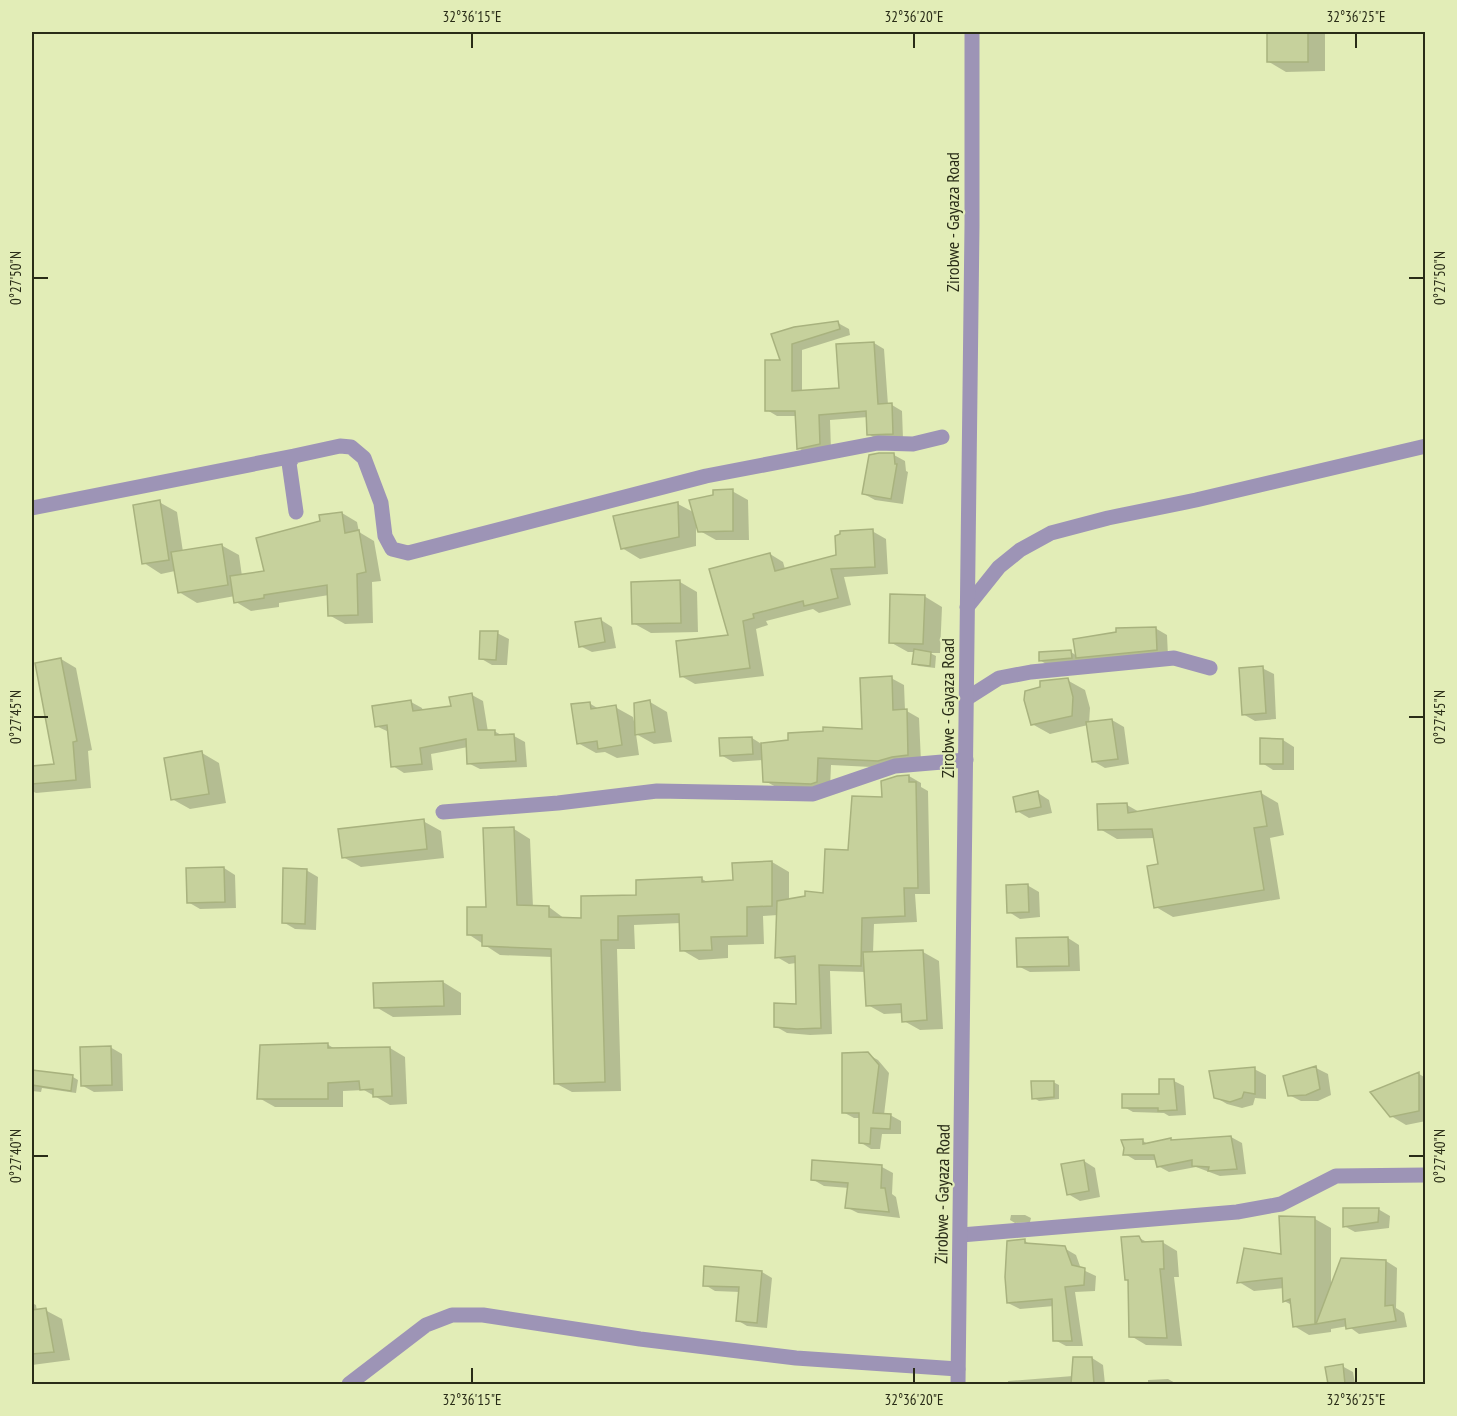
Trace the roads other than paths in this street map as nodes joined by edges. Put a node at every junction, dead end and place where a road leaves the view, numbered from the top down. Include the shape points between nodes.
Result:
1 (972, 32) edge
2 (942, 436) dead end
3 (1425, 446) edge
4 (294, 456) junction
5 (32, 508) edge
6 (296, 512) dead end
7 (967, 607) junction
8 (1210, 668) dead end
9 (966, 699) junction
10 (966, 760) junction
11 (443, 812) dead end
12 (1425, 1175) edge
13 (961, 1235) junction
14 (958, 1377) edge
15 (349, 1384) edge

1 - 7 street, Zirobwe - Gayaza Road
2 - 4 street via 913,444 878,442 706,476 408,553 392,549 381,503 364,458 351,447 340,446
3 - 7 street via 1051,533 999,567
4 - 5 street
4 - 6 street via 289,463
7 - 9 street, Zirobwe - Gayaza Road
8 - 9 street via 1174,658 1031,672 999,678
9 - 10 street, Zirobwe - Gayaza Road
10 - 11 street via 895,766 813,794 657,791
10 - 13 street, Zirobwe - Gayaza Road
12 - 13 street via 1336,1176 1281,1204 1237,1212
13 - 14 street, Zirobwe - Gayaza Road
14 - 15 street via 640,1339 483,1314 452,1314 426,1325

